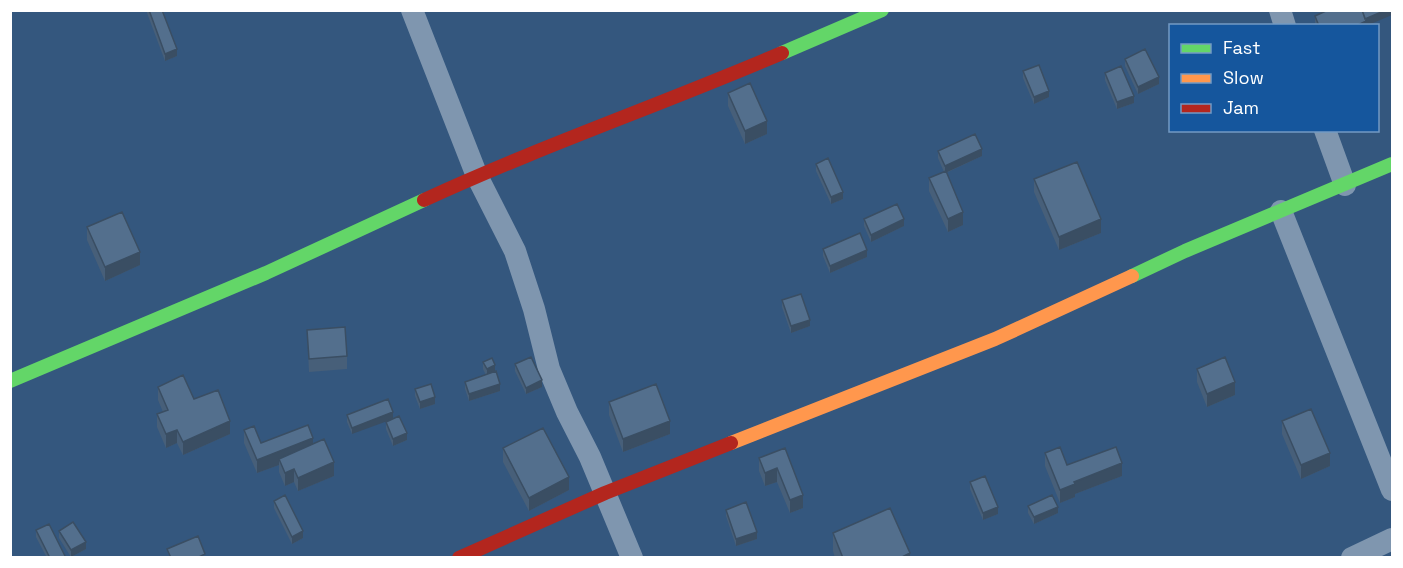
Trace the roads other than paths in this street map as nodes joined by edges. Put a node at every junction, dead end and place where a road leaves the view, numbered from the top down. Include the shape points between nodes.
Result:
1 (412, 10) edge
2 (882, 10) edge
3 (1326, 132) edge
4 (1392, 164) edge
5 (477, 176) junction
6 (1345, 185) junction
7 (1281, 211) junction
8 (10, 381) edge
9 (1392, 490) edge
10 (605, 494) junction
11 (1392, 539) edge
12 (459, 558) edge
13 (632, 558) edge
14 (1352, 558) edge

1 - 5 street
2 - 5 street via 705,86
3 - 6 street
4 - 6 street
5 - 8 street via 266,273
5 - 10 street via 515,251 549,369
6 - 7 street
7 - 9 street
7 - 10 street via 995,339
10 - 12 street
10 - 13 street
11 - 14 street

